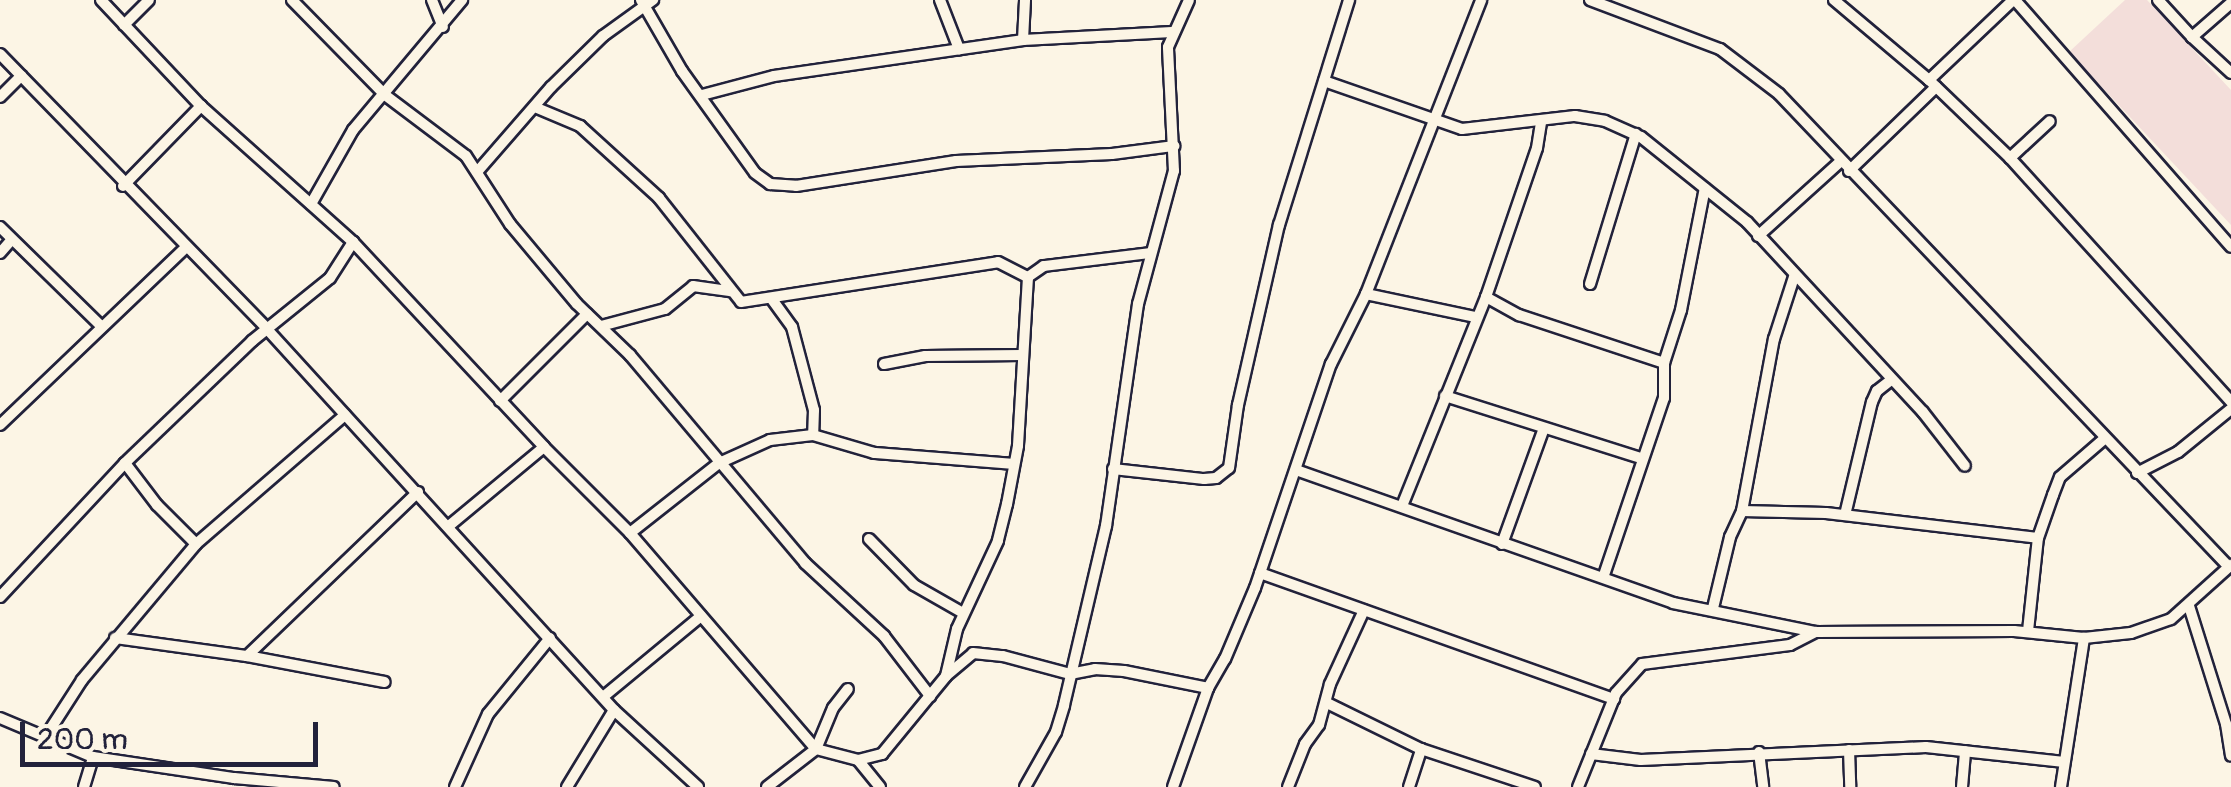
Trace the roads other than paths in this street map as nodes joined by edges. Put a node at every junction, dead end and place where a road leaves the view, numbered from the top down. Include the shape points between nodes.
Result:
1 (102, 0) edge
2 (149, 0) edge
3 (292, 0) edge
4 (432, 0) edge
5 (462, 0) edge
6 (940, 0) edge
7 (1025, 0) edge
8 (1189, 0) edge
9 (1349, 0) edge
10 (1480, 0) edge
11 (1590, 0) edge
12 (1834, 0) edge
13 (2014, 0) edge
14 (2158, 0) edge
15 (646, 2) edge
16 (2231, 3) edge
17 (124, 25) junction
18 (443, 26) junction
19 (1172, 32) junction
20 (2192, 37) junction
21 (1022, 40) junction
22 (959, 49) junction
23 (0, 54) edge
24 (2231, 73) edge
25 (21, 76) junction
26 (1324, 80) junction
27 (1932, 84) junction
28 (385, 95) junction
29 (702, 95) junction
30 (0, 96) edge
31 (202, 106) junction
32 (537, 108) junction
33 (1430, 120) junction
34 (2050, 120) dead end
35 (1540, 124) junction
36 (1636, 134) junction
37 (1174, 146) junction
38 (2010, 158) junction
39 (1844, 166) junction
40 (477, 172) junction
41 (123, 186) junction
42 (1704, 188) junction
43 (311, 204) junction
44 (0, 227) edge
45 (1758, 236) junction
46 (12, 239) junction
47 (353, 242) junction
48 (2231, 247) edge
49 (185, 248) junction
50 (0, 253) edge
51 (1150, 253) junction
52 (1028, 277) junction
53 (1794, 277) junction
54 (1590, 284) dead end
55 (732, 292) junction
56 (1366, 294) junction
57 (1486, 297) junction
58 (771, 298) junction
59 (588, 314) junction
60 (1475, 317) junction
61 (100, 325) junction
62 (602, 326) junction
63 (266, 328) junction
64 (1022, 354) junction
65 (1664, 363) junction
66 (884, 364) dead end
67 (1891, 380) junction
68 (1445, 396) junction
69 (500, 400) junction
70 (2231, 406) edge
71 (345, 415) junction
72 (0, 425) edge
73 (1544, 428) junction
74 (813, 435) junction
75 (2104, 439) junction
76 (544, 447) junction
77 (1641, 458) junction
78 (124, 463) junction
79 (720, 463) junction
80 (1013, 464) junction
81 (1965, 466) dead end
82 (1113, 469) junction
83 (1296, 470) junction
84 (2138, 472) junction
85 (418, 492) junction
86 (1402, 506) junction
87 (1742, 512) junction
88 (1845, 515) junction
89 (450, 525) junction
90 (630, 533) junction
91 (2038, 538) junction
92 (869, 540) dead end
93 (196, 544) junction
94 (1502, 544) junction
95 (2230, 566) edge
96 (1260, 573) junction
97 (1604, 576) junction
98 (0, 595) edge
99 (2189, 606) junction
100 (1713, 608) junction
101 (1364, 610) junction
102 (963, 613) junction
103 (701, 616) junction
104 (1816, 632) junction
105 (2028, 632) junction
106 (115, 638) junction
107 (550, 638) junction
108 (2084, 638) junction
109 (247, 656) junction
110 (1070, 674) junction
111 (946, 676) junction
112 (385, 682) dead end
113 (1208, 688) junction
114 (848, 690) dead end
115 (930, 696) junction
116 (603, 697) junction
117 (1614, 699) junction
118 (1327, 703) junction
119 (614, 710) junction
120 (0, 718) edge
121 (44, 739) junction
122 (1421, 749) junction
123 (816, 750) junction
124 (1849, 750) junction
125 (1966, 751) junction
126 (1759, 752) junction
127 (1592, 754) junction
128 (2231, 756) edge
129 (93, 757) junction
130 (858, 760) junction
131 (2064, 762) junction
132 (1529, 786) edge
133 (84, 787) edge
134 (334, 787) edge
135 (455, 787) edge
136 (567, 787) edge
137 (698, 787) edge
138 (767, 787) edge
139 (880, 787) edge
140 (1025, 787) edge
141 (1173, 787) edge
142 (1288, 787) edge
143 (1409, 787) edge
144 (1578, 787) edge
145 (1763, 787) edge
146 (1850, 787) edge
147 (1962, 787) edge
148 (2062, 787) edge

1 - 17 street
2 - 17 street
3 - 28 street
4 - 18 street
5 - 18 street
6 - 22 street
7 - 21 street
8 - 19 street
9 - 26 street
10 - 33 street
11 - 39 street via 1745,64
12 - 27 street
13 - 27 street
13 - 48 street
14 - 20 street
15 - 29 street via 672,57
15 - 32 street via 551,86
16 - 20 street
17 - 31 street
18 - 28 street
19 - 21 street
19 - 37 street
20 - 24 street
21 - 22 street
22 - 29 street via 774,76
23 - 25 street
25 - 30 street
25 - 41 street
26 - 33 street
26 - 82 street via 1279,225 1229,468 1204,479
27 - 38 street
27 - 39 street
28 - 40 street via 460,150
28 - 43 street via 353,130
29 - 37 street via 755,173 781,186 956,161
31 - 41 street
31 - 43 street
32 - 40 street
32 - 55 street via 580,126 659,198
33 - 35 street via 1462,129
33 - 56 street
34 - 38 street
35 - 36 street via 1575,116
35 - 57 street
36 - 42 street
36 - 54 street
37 - 51 street via 1174,171
38 - 70 street
39 - 45 street
39 - 75 street
40 - 59 street via 520,237
41 - 49 street
42 - 45 street
42 - 65 street
43 - 47 street
44 - 46 street
45 - 53 street
46 - 50 street
46 - 61 street
47 - 63 street via 330,278
47 - 69 street
49 - 61 street
49 - 63 street
51 - 52 street via 1044,266
51 - 82 street
52 - 58 street via 998,262
52 - 64 street
53 - 67 street
53 - 87 street via 1774,339
55 - 58 street via 741,302
55 - 62 street via 693,286 665,309
56 - 60 street
56 - 83 street via 1332,364
57 - 60 street
57 - 65 street via 1520,315
58 - 74 street via 792,328 814,410
59 - 62 street
59 - 69 street
60 - 68 street
61 - 72 street
62 - 79 street
63 - 71 street
63 - 78 street
64 - 66 street via 925,356
64 - 80 street
65 - 77 street via 1664,398
67 - 81 street
67 - 88 street via 1872,402
68 - 73 street
68 - 86 street
69 - 76 street
70 - 84 street via 2178,452
71 - 85 street
71 - 93 street
73 - 77 street
73 - 94 street
74 - 79 street via 770,440
74 - 80 street via 874,453
75 - 84 street
75 - 91 street via 2060,477
76 - 89 street
76 - 90 street
77 - 97 street
78 - 93 street
78 - 98 street
79 - 90 street
79 - 115 street via 805,563 870,620
80 - 102 street via 998,541
82 - 110 street
83 - 86 street
83 - 96 street
84 - 95 street
85 - 89 street
85 - 109 street
86 - 94 street
87 - 88 street
87 - 100 street
88 - 91 street
89 - 107 street
90 - 103 street
91 - 105 street
92 - 102 street via 914,586
93 - 106 street
94 - 97 street
95 - 99 street
96 - 101 street
96 - 113 street
97 - 100 street via 1673,603
99 - 108 street via 2154,628
99 - 128 street
100 - 104 street
101 - 117 street
101 - 118 street
102 - 111 street
103 - 116 street
103 - 123 street
104 - 105 street
104 - 117 street via 1790,644 1642,664
105 - 108 street
106 - 109 street
106 - 121 street
107 - 116 street
107 - 135 street via 488,714
108 - 131 street
109 - 112 street
110 - 111 street via 977,653
110 - 113 street via 1124,671
110 - 140 street via 1056,732
111 - 115 street
113 - 141 street
114 - 123 street
115 - 130 street via 892,746
116 - 119 street
117 - 127 street
118 - 122 street
118 - 142 street
119 - 136 street
119 - 137 street
120 - 121 street
121 - 129 street
122 - 132 street
122 - 143 street
123 - 130 street
123 - 138 street
124 - 125 street
124 - 126 street
124 - 146 street
125 - 131 street
125 - 147 street
126 - 127 street via 1642,760
126 - 145 street
127 - 144 street
129 - 133 street
129 - 134 street
130 - 139 street
131 - 148 street

